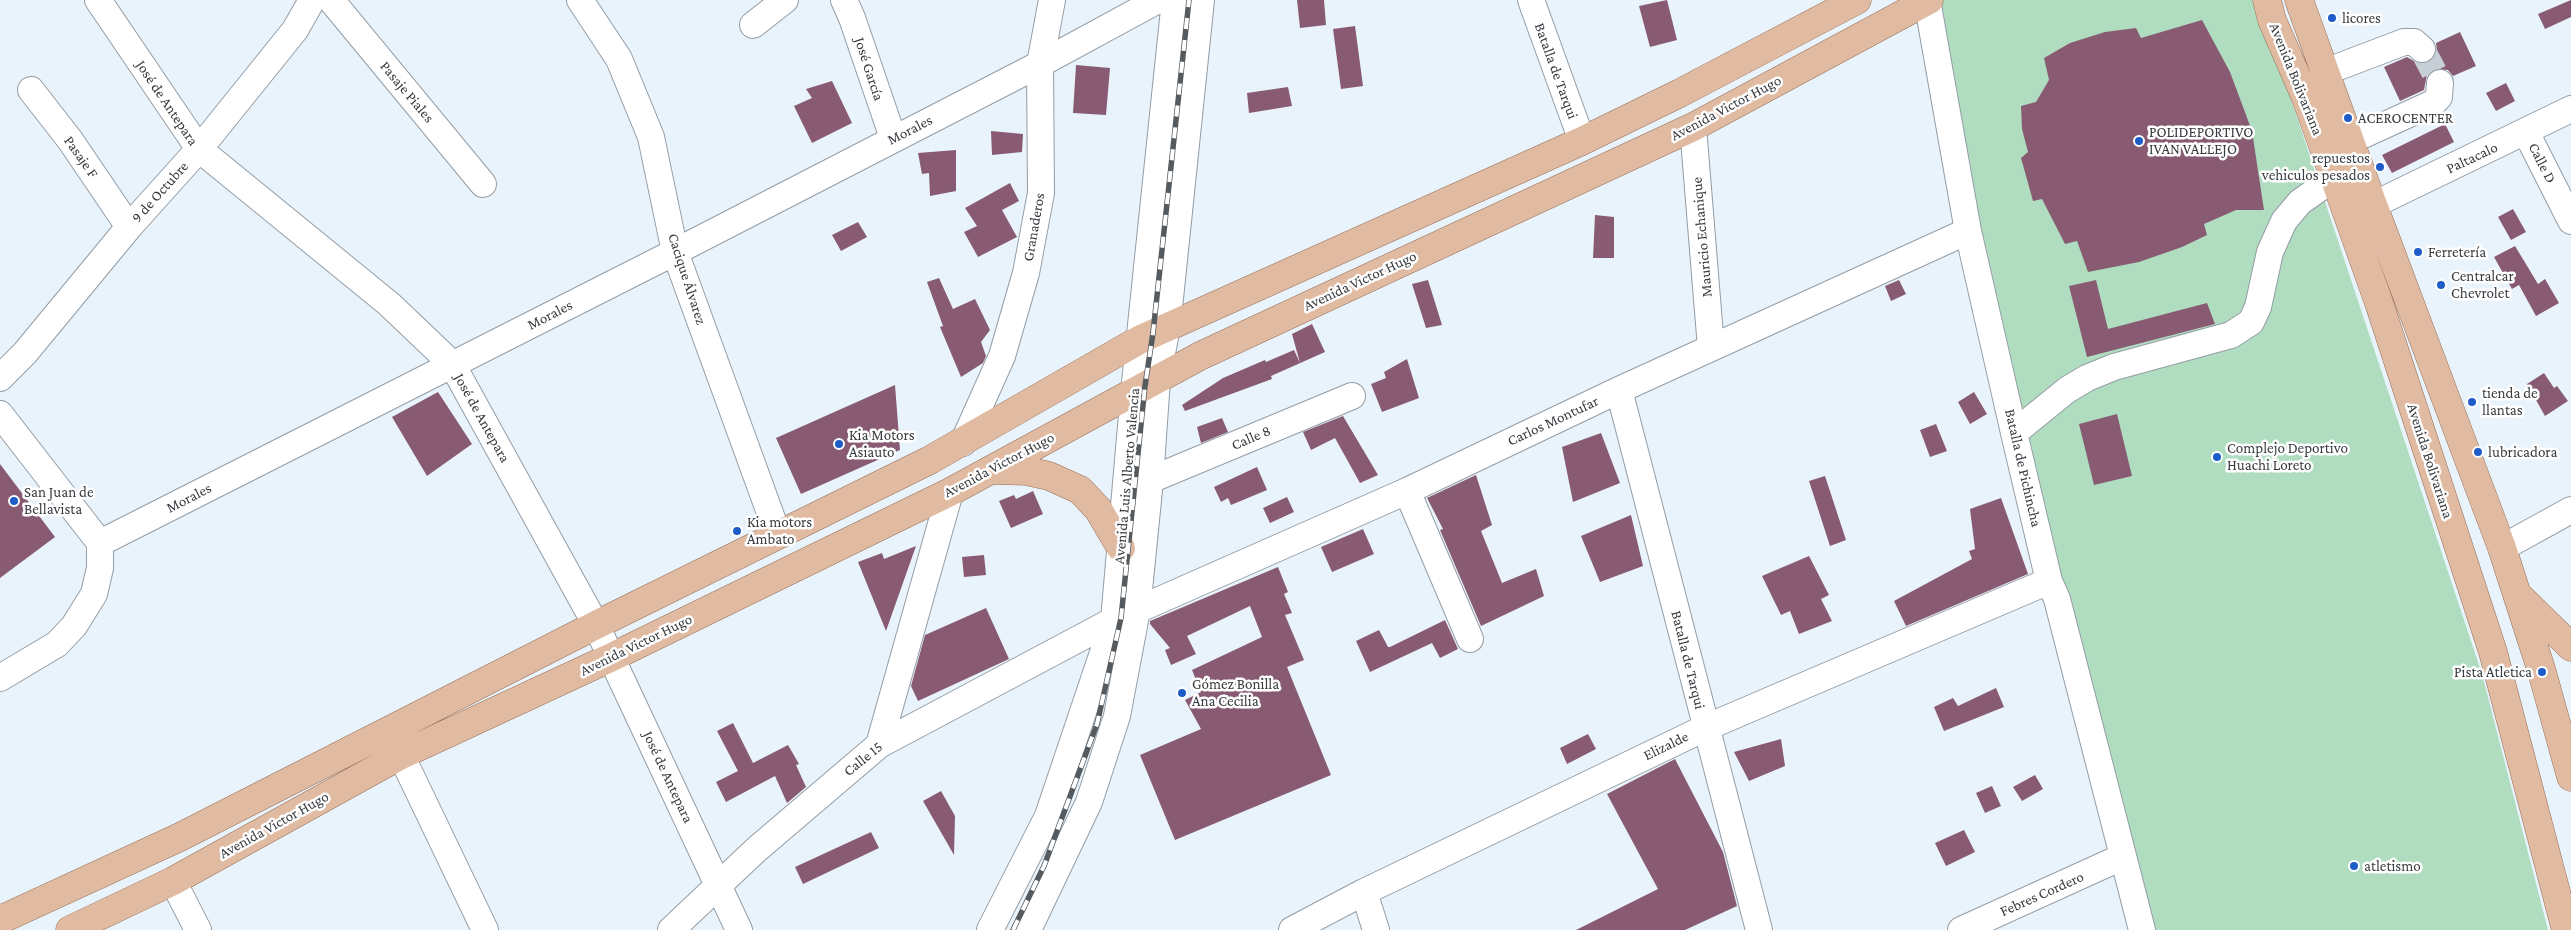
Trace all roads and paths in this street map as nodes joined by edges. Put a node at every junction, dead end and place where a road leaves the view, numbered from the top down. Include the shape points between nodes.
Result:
1 (98, 0) edge
2 (312, 0) edge
3 (331, 0) edge
4 (580, 0) edge
5 (785, 0) edge
6 (844, 0) edge
7 (1052, 0) edge
8 (1158, 0) edge
9 (1175, 0) edge
10 (1201, 0) edge
11 (1531, 0) edge
12 (1857, 0) edge
13 (1928, 0) edge
14 (2267, 0) edge
15 (2299, 0) edge
16 (753, 26) dead end
17 (2422, 49) dead end
18 (1040, 64) junction
19 (2325, 72) junction
20 (2440, 83) dead end
21 (31, 90) dead end
22 (2571, 109) edge
23 (1693, 127) junction
24 (2526, 132) junction
25 (893, 138) junction
26 (2350, 141) junction
27 (1582, 142) junction
28 (198, 150) junction
29 (2334, 178) junction
30 (483, 184) dead end
31 (2373, 205) junction
32 (2571, 221) edge
33 (129, 227) junction
34 (1968, 231) junction
35 (675, 252) junction
36 (1167, 327) junction
37 (1141, 339) junction
38 (1711, 348) junction
39 (452, 364) junction
40 (0, 378) edge
41 (1146, 385) junction
42 (1619, 390) junction
43 (1352, 396) dead end
44 (0, 414) edge
45 (2014, 432) junction
46 (963, 442) junction
47 (991, 470) junction
48 (1150, 480) junction
49 (1407, 491) junction
50 (950, 492) junction
51 (2571, 510) edge
52 (778, 535) junction
53 (100, 544) junction
54 (1121, 548) junction
55 (2502, 548) junction
56 (2050, 581) junction
57 (2517, 595) junction
58 (1126, 615) junction
59 (596, 625) junction
60 (1470, 639) dead end
61 (2571, 647) edge
62 (612, 657) junction
63 (0, 678) edge
64 (1705, 728) junction
65 (2566, 735) edge
66 (879, 745) junction
67 (401, 755) junction
68 (2571, 777) edge
69 (2122, 857) junction
70 (173, 881) junction
71 (718, 886) junction
72 (1364, 892) junction
73 (0, 920) edge
74 (70, 930) edge
75 (198, 930) edge
76 (484, 930) edge
77 (671, 930) edge
78 (739, 930) edge
79 (990, 930) edge
80 (1028, 930) edge
81 (1292, 930) edge
82 (1376, 930) edge
83 (1759, 930) edge
84 (1961, 930) edge
85 (2142, 930) edge
86 (2566, 930) edge

1 - 28 street, José de Antepara
2 - 28 street, 9 de Octubre via 295,30
3 - 30 street, Pasaje Piales
4 - 35 street, Cacique Álvarez via 619,59 651,137
5 - 16 street
6 - 25 street, José García
7 - 18 street, Granaderos
8 - 18 street, Morales
9 - 37 street, Avenida Luis Alberto Valencia
10 - 36 street, Avenida Luis Alberto Valencia
11 - 27 street, Batalla de Tarqui
12 - 27 main road, Avenida Victor Hugo
13 - 23 main road, Avenida Victor Hugo
13 - 34 street, Batalla de Pichincha
14 - 29 main road, Avenida Bolivariana
15 - 19 main road, Avenida Bolivariana
17 - 19 street via 2414,42 2404,42
18 - 25 street, Morales
18 - 46 street, Granaderos via 1041,193 1026,274 1002,356
19 - 26 main road, Avenida Bolivariana
20 - 26 street via 2439,97 2433,103
21 - 33 street, Pasaje F via 70,140
22 - 24 street, Paltacalo
23 - 38 street, Mauricio Echanique
23 - 41 main road, Avenida Victor Hugo via 1200,356
24 - 31 street, Paltacalo
24 - 32 street, Calle D
25 - 35 street, Morales
26 - 31 main road, Avenida Bolivariana
27 - 36 main road, Avenida Victor Hugo
28 - 33 street, 9 de Octubre
28 - 39 street, José de Antepara via 389,304
29 - 45 street via 2300,202 2284,221 2270,252 2258,307 2251,322 2231,335 2114,367 2088,378 2067,390
29 - 86 main road, Avenida Bolivariana via 2379,303 2493,652
31 - 55 main road, Avenida Bolivariana
33 - 40 street, 9 de Octubre via 25,353
34 - 38 street, Carlos Montufar
34 - 45 street, Batalla de Pichincha
35 - 39 street, Morales
35 - 52 street, Cacique Álvarez
36 - 37 main road, Avenida Victor Hugo
36 - 41 street, Avenida Luis Alberto Valencia
37 - 41 street, Avenida Luis Alberto Valencia
37 - 46 main road, Avenida Victor Hugo
38 - 42 street, Carlos Montufar
39 - 53 street, Morales
39 - 59 street, José de Antepara
41 - 47 main road, Avenida Victor Hugo
41 - 48 street, Avenida Luis Alberto Valencia
41 - 54 street, Avenida Luis Alberto Valencia
42 - 49 street, Carlos Montufar
42 - 64 street, Batalla de Tarqui
43 - 48 street, Calle 8
44 - 53 street
45 - 56 street, Batalla de Pichincha
46 - 52 main road, Avenida Victor Hugo
47 - 50 main road, Avenida Victor Hugo
47 - 54 main road via 1027,471 1049,476 1080,490 1098,509
48 - 58 street, Avenida Luis Alberto Valencia
49 - 58 street, Carlos Montufar
49 - 60 street
50 - 62 main road, Avenida Victor Hugo
50 - 66 street
51 - 55 street
52 - 59 main road, Avenida Victor Hugo
53 - 63 street via 100,568 94,594 74,626 57,644
54 - 58 street, Avenida Luis Alberto Valencia
55 - 57 main road, Avenida Bolivariana
56 - 64 street, Elizalde
56 - 69 street, Batalla de Pichincha
57 - 61 main road
57 - 65 main road, Avenida Bolivariana
58 - 66 street, Calle 15
58 - 79 street, Avenida Luis Alberto Valencia via 1048,816
58 - 80 street, Avenida Luis Alberto Valencia via 1117,716 1088,802
59 - 62 street, José de Antepara
59 - 73 main road, Avenida Victor Hugo via 180,837
62 - 67 main road, Avenida Victor Hugo
62 - 71 street, José de Antepara
64 - 72 street, Elizalde
64 - 83 street, Batalla de Tarqui
65 - 68 main road, Avenida Bolivariana
66 - 71 street, Calle 15
67 - 70 main road, Avenida Victor Hugo
67 - 76 street
69 - 84 street, Febres Cordero
69 - 85 street, Batalla de Pichincha
70 - 74 main road, Avenida Victor Hugo
70 - 75 street
71 - 77 street, Calle 15
71 - 78 street, José de Antepara
72 - 81 street, Elizalde
72 - 82 street

